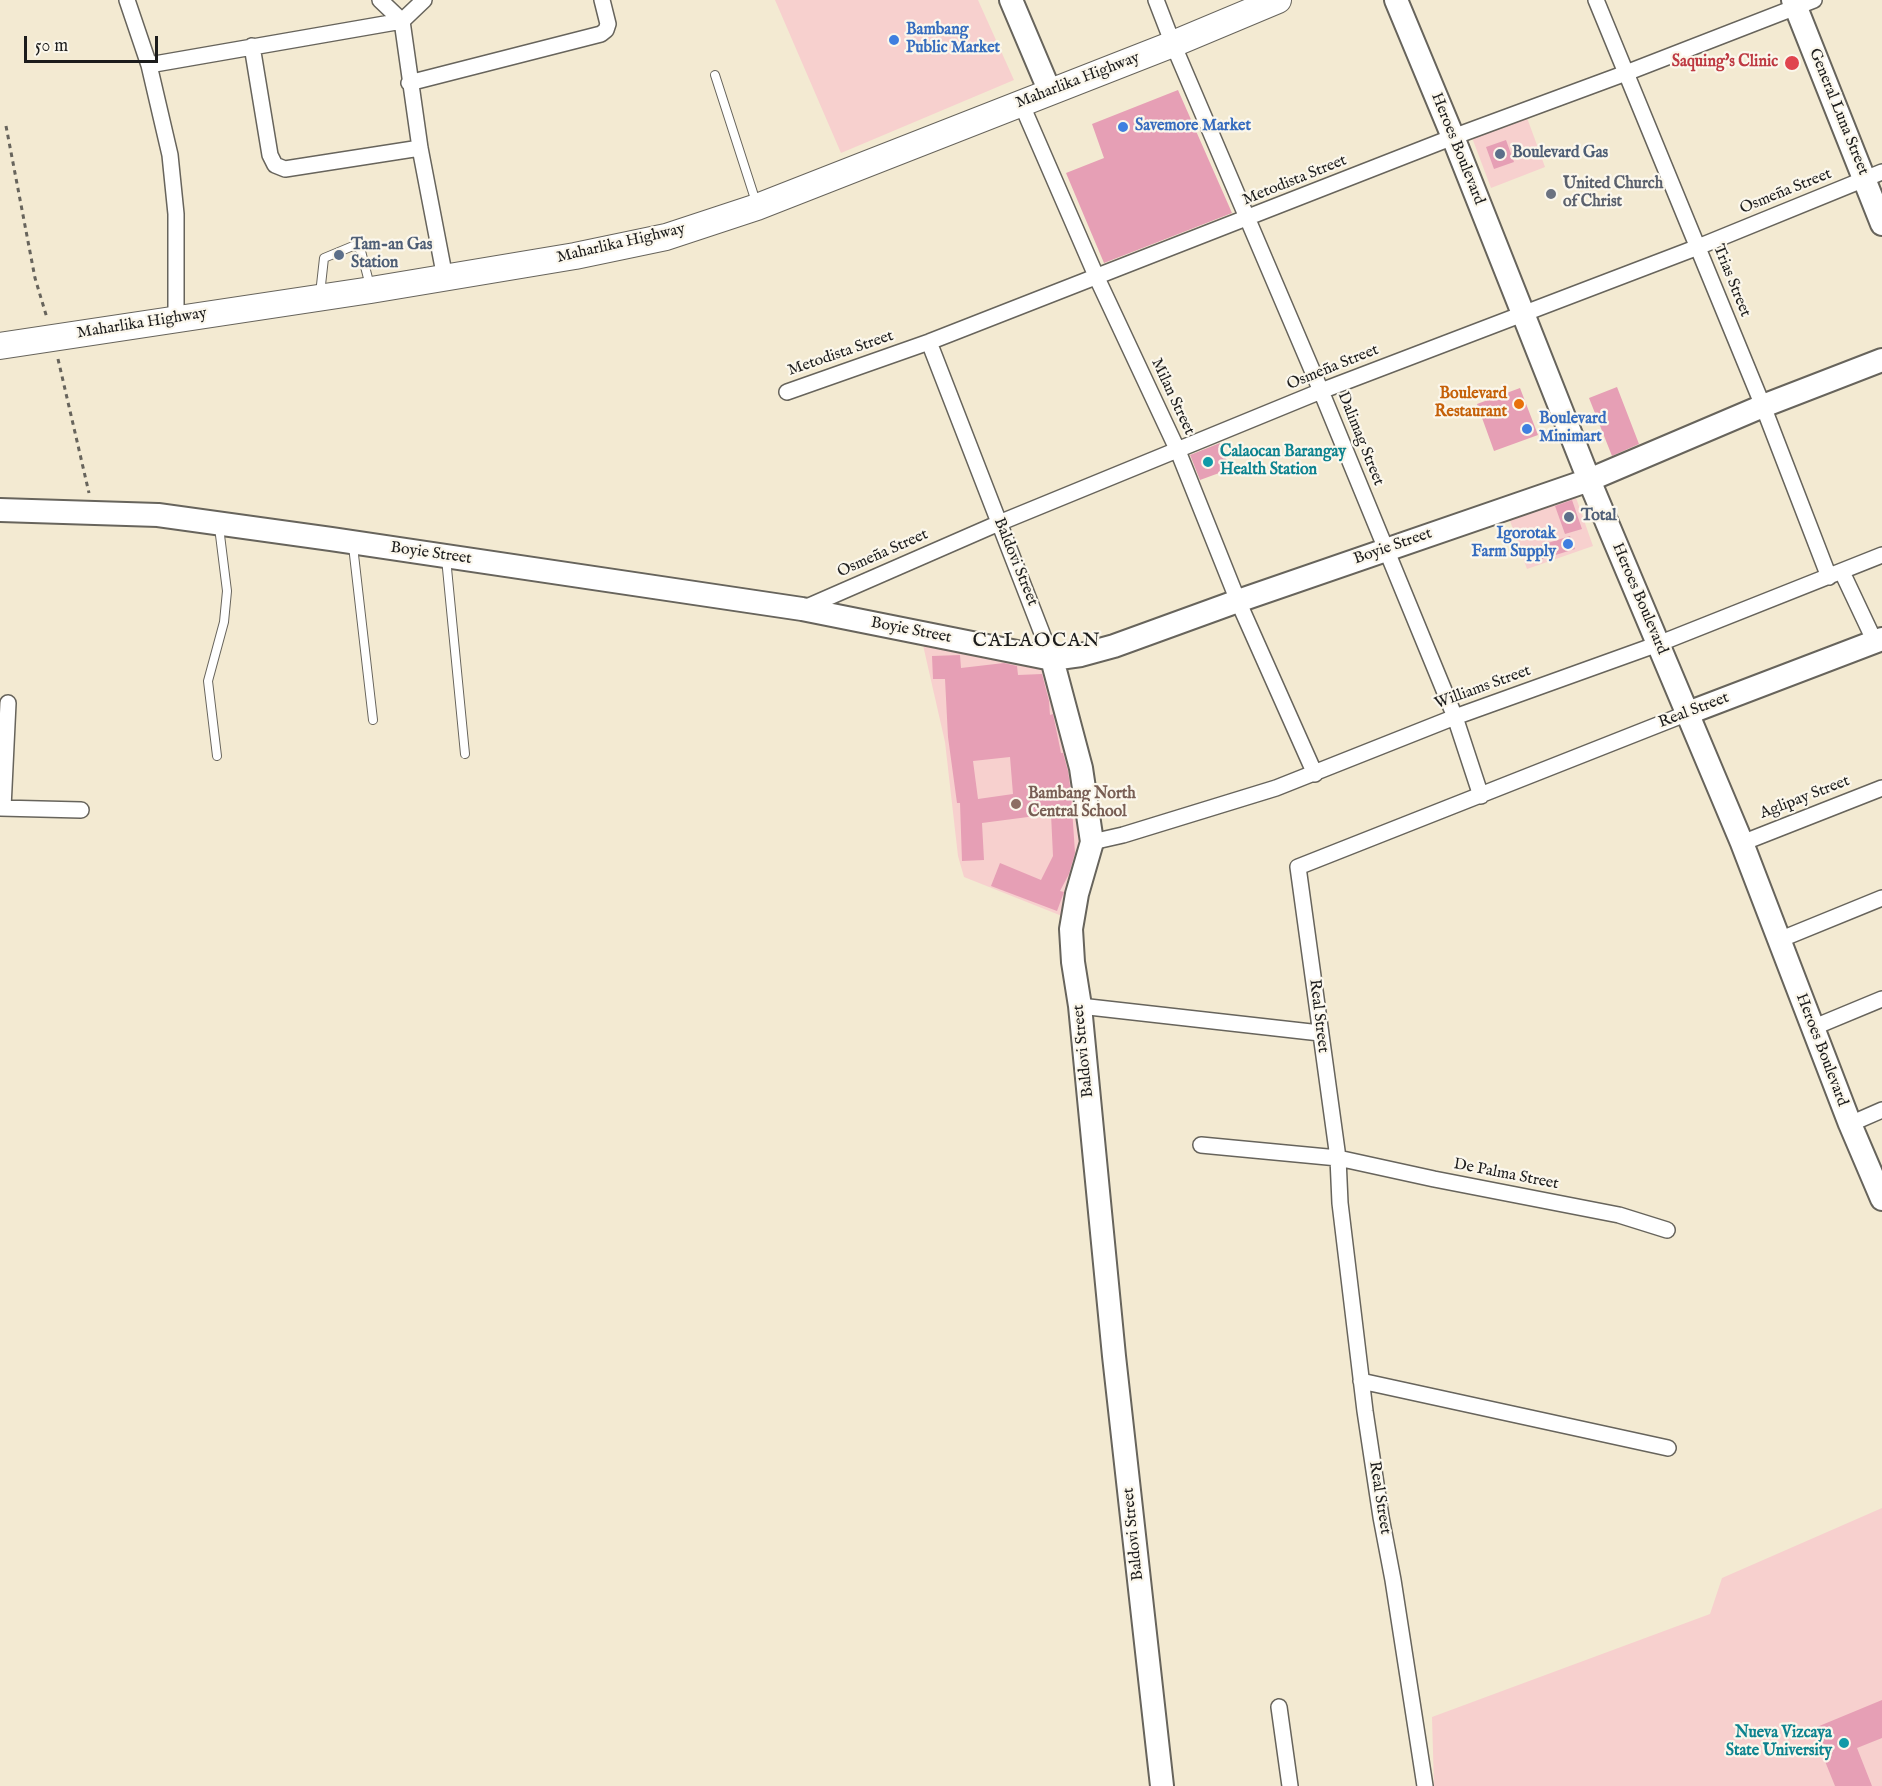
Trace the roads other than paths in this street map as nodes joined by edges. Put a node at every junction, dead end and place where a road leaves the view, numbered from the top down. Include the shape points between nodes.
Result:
1 (127, 0) edge
2 (380, 0) edge
3 (424, 0) edge
4 (602, 0) edge
5 (1011, 0) edge
6 (1156, 0) edge
7 (1278, 0) edge
8 (1396, 0) edge
9 (1596, 0) edge
10 (1801, 2) edge
11 (402, 21) junction
12 (1173, 44) junction
13 (252, 46) junction
14 (149, 65) junction
15 (1626, 73) junction
16 (715, 75) dead end
17 (409, 83) junction
18 (1050, 92) junction
19 (1021, 103) junction
20 (1454, 137) junction
21 (420, 148) junction
22 (1874, 176) edge
23 (757, 207) junction
24 (1247, 219) junction
25 (1882, 224) edge
26 (1698, 247) junction
27 (445, 278) junction
28 (1097, 278) junction
29 (371, 290) junction
30 (320, 297) junction
31 (1523, 313) junction
32 (176, 318) junction
33 (929, 342) junction
34 (0, 346) edge
35 (1882, 360) edge
36 (1321, 391) junction
37 (787, 392) dead end
38 (1763, 406) junction
39 (1178, 451) junction
40 (1589, 480) junction
41 (0, 510) edge
42 (999, 523) junction
43 (219, 524) junction
44 (352, 542) junction
45 (1385, 550) junction
46 (1882, 555) edge
47 (446, 556) junction
48 (1835, 574) junction
49 (1238, 601) junction
50 (802, 609) junction
51 (1878, 641) edge
52 (1658, 644) junction
53 (1052, 659) junction
54 (8, 702) dead end
55 (1688, 713) junction
56 (1455, 717) junction
57 (374, 720) dead end
58 (465, 754) dead end
59 (217, 756) dead end
60 (1315, 774) junction
61 (1882, 788) edge
62 (1481, 796) junction
63 (2, 808) edge
64 (81, 810) dead end
65 (1092, 842) junction
66 (1742, 843) junction
67 (1882, 898) edge
68 (1779, 940) junction
69 (1882, 999) edge
70 (1080, 1006) junction
71 (1812, 1028) junction
72 (1320, 1033) junction
73 (1882, 1110) edge
74 (1850, 1124) junction
75 (1201, 1145) dead end
76 (1338, 1158) junction
77 (1882, 1198) edge
78 (1667, 1230) dead end
79 (1361, 1381) junction
80 (1668, 1448) dead end
81 (1279, 1707) dead end
82 (1162, 1786) edge
83 (1290, 1786) edge
84 (1425, 1786) edge

1 - 14 street
2 - 11 street
3 - 11 street
4 - 17 street via 608,24 601,34
5 - 18 street
6 - 12 street, Dalimag Street
7 - 12 main road, Maharlika Highway
8 - 20 street, Heroes Boulevard
9 - 15 street, Trias Street
10 - 15 street, Metodista Street
10 - 22 street, General Luna Street
11 - 13 street
11 - 17 street
12 - 18 main road, Maharlika Highway
12 - 24 street, Dalimag Street
13 - 14 street
13 - 21 street via 270,155 275,165 285,169
14 - 32 street via 170,155 176,214
15 - 20 street, Metodista Street
15 - 26 street, Trias Street
16 - 23 lane
17 - 21 street
18 - 19 main road, Maharlika Highway
19 - 23 main road, Maharlika Highway
19 - 28 street, Milan Street
20 - 24 street, Metodista Street
20 - 31 street, Heroes Boulevard
21 - 27 street
22 - 25 street, General Luna Street
22 - 26 street, Osmeña Street
23 - 27 main road, Maharlika Highway via 666,237
24 - 28 street, Metodista Street
24 - 36 street, Dalimag Street
26 - 31 street, Osmeña Street
26 - 38 street, Trias Street
27 - 29 main road, Maharlika Highway
28 - 33 street, Metodista Street
28 - 39 street, Milan Street
29 - 30 main road, Maharlika Highway
29 - 30 lane via 361,251 353,246 324,258
30 - 32 main road, Maharlika Highway
31 - 36 street, Osmeña Street
31 - 40 street, Heroes Boulevard
32 - 34 main road, Maharlika Highway
33 - 37 street, Metodista Street
33 - 42 street, Baldovi Street
35 - 38 street, Boyie Street
36 - 39 street, Osmeña Street
36 - 45 street, Dalimag Street
38 - 40 street, Boyie Street
38 - 48 street, Trias Street
39 - 42 street, Osmeña Street
39 - 49 street, Milan Street
40 - 45 street, Boyie Street
40 - 52 street, Heroes Boulevard
41 - 43 street, Boyie Street via 159,515
42 - 50 street, Osmeña Street
42 - 53 street, Baldovi Street
43 - 44 street, Boyie Street
43 - 59 lane via 227,591 224,622 208,681
44 - 47 street, Boyie Street
44 - 57 lane
45 - 49 street, Boyie Street
45 - 56 street, Dalimag Street
46 - 48 street, Williams Street
47 - 50 street, Boyie Street
47 - 58 lane
48 - 51 street, Trias Street
48 - 52 street, Williams Street
49 - 53 street, Boyie Street via 1114,646
49 - 60 street, Milan Street
50 - 53 street, Boyie Street
51 - 55 street, Real Street
52 - 55 street, Heroes Boulevard
52 - 56 street, Williams Street
53 - 65 street, Baldovi Street via 1081,768
54 - 63 street
55 - 62 street, Real Street
55 - 66 street, Heroes Boulevard
56 - 60 street, Williams Street
56 - 62 street, Dalimag Street
60 - 65 street, Williams Street
61 - 66 street, Aglipay Street
62 - 72 street, Real Street via 1298,867
63 - 64 street
65 - 70 street, Baldovi Street via 1071,929
66 - 68 street, Heroes Boulevard
67 - 68 street
68 - 71 street, Heroes Boulevard
69 - 71 street
70 - 72 street
70 - 82 street, Baldovi Street
71 - 74 street, Heroes Boulevard
72 - 76 street, Real Street
73 - 74 street
74 - 77 street, Heroes Boulevard
75 - 76 street, De Palma Street
76 - 78 street, De Palma Street via 1619,1215
76 - 79 street, Real Street
79 - 80 street
79 - 84 street, Real Street
81 - 83 street

